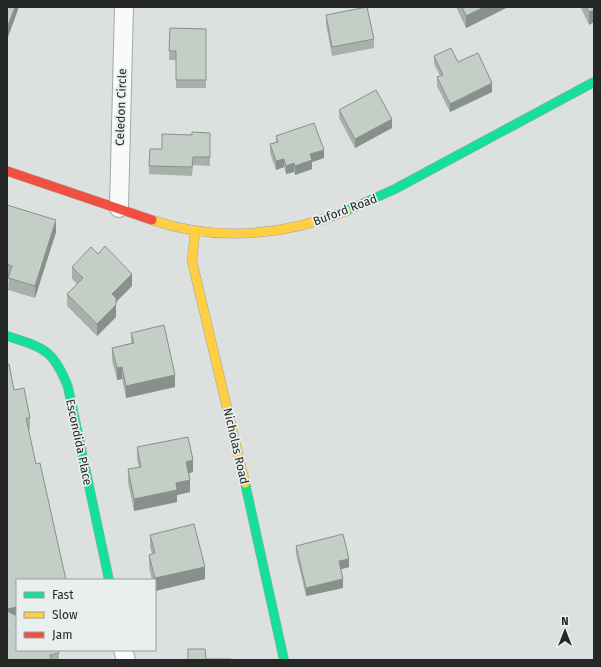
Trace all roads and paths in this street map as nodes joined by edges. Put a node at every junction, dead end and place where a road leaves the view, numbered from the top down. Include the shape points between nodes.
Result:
1 (124, 7) edge
2 (594, 82) edge
3 (7, 171) edge
4 (119, 208) junction
5 (195, 232) junction
6 (7, 336) edge
7 (109, 579) edge
8 (284, 660) edge

1 - 4 street, Celedon Circle
2 - 5 street, Buford Road via 390,192 330,219 264,233
3 - 4 street, Buford Road
4 - 5 street, Buford Road via 157,223
5 - 8 street, Nicholas Road via 192,261 230,416
6 - 7 street, Escondida Place via 50,352 60,364 68,387

